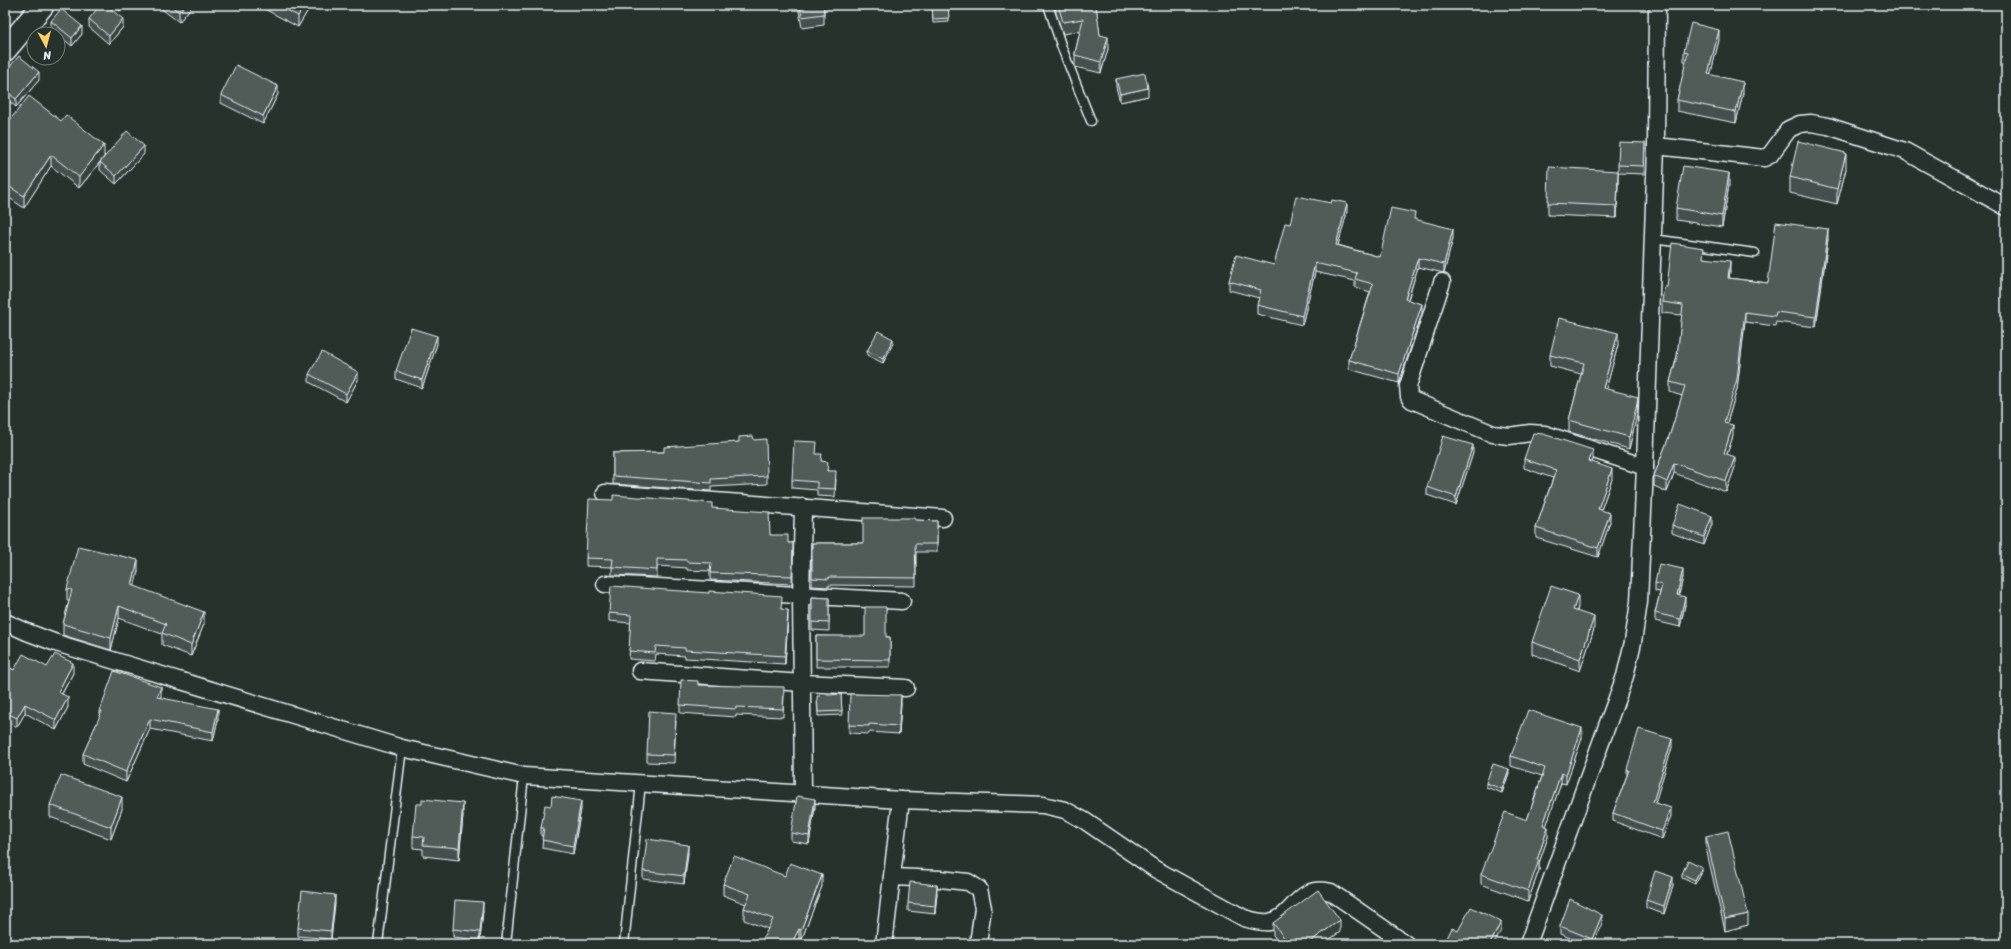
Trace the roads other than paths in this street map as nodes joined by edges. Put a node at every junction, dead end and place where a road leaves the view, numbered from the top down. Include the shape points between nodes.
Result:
1 (43, 5) edge
2 (1048, 5) edge
3 (1657, 5) edge
4 (5, 50) edge
5 (1091, 121) dead end
6 (1656, 146) junction
7 (2006, 207) edge
8 (1653, 239) junction
9 (1755, 252) dead end
10 (1442, 282) dead end
11 (1645, 467) junction
12 (605, 493) dead end
13 (803, 507) junction
14 (943, 518) dead end
15 (605, 584) dead end
16 (801, 596) junction
17 (902, 601) dead end
18 (5, 622) edge
19 (640, 671) dead end
20 (802, 683) junction
21 (906, 688) dead end
22 (402, 748) junction
23 (524, 776) junction
24 (641, 783) junction
25 (803, 793) junction
26 (901, 800) junction
27 (892, 878) junction
28 (378, 944) edge
29 (506, 944) edge
30 (624, 944) edge
31 (884, 944) edge
32 (978, 944) edge
33 (1406, 944) edge
34 (1528, 944) edge

1 - 4 main road
2 - 5 lane
3 - 6 street
6 - 7 street via 1764,158 1770,155 1789,129 1811,123 1905,151
6 - 8 street
8 - 9 lane
8 - 11 street
10 - 11 street via 1408,386 1409,397 1412,400 1493,434 1545,434
11 - 34 street via 1639,602 1632,649 1625,676
12 - 13 street
13 - 14 street
13 - 16 street
15 - 16 street
16 - 17 street
16 - 20 street
18 - 22 street via 56,643
19 - 20 street
20 - 21 street
20 - 25 street
22 - 23 street
22 - 28 lane
23 - 24 street
23 - 29 lane
24 - 25 street
24 - 30 lane
25 - 26 street
26 - 27 street
26 - 33 street via 1043,805 1065,810 1172,879 1244,918 1269,922 1280,917 1308,892 1319,889 1330,892
27 - 31 street
27 - 32 street via 968,882 979,889 983,908

